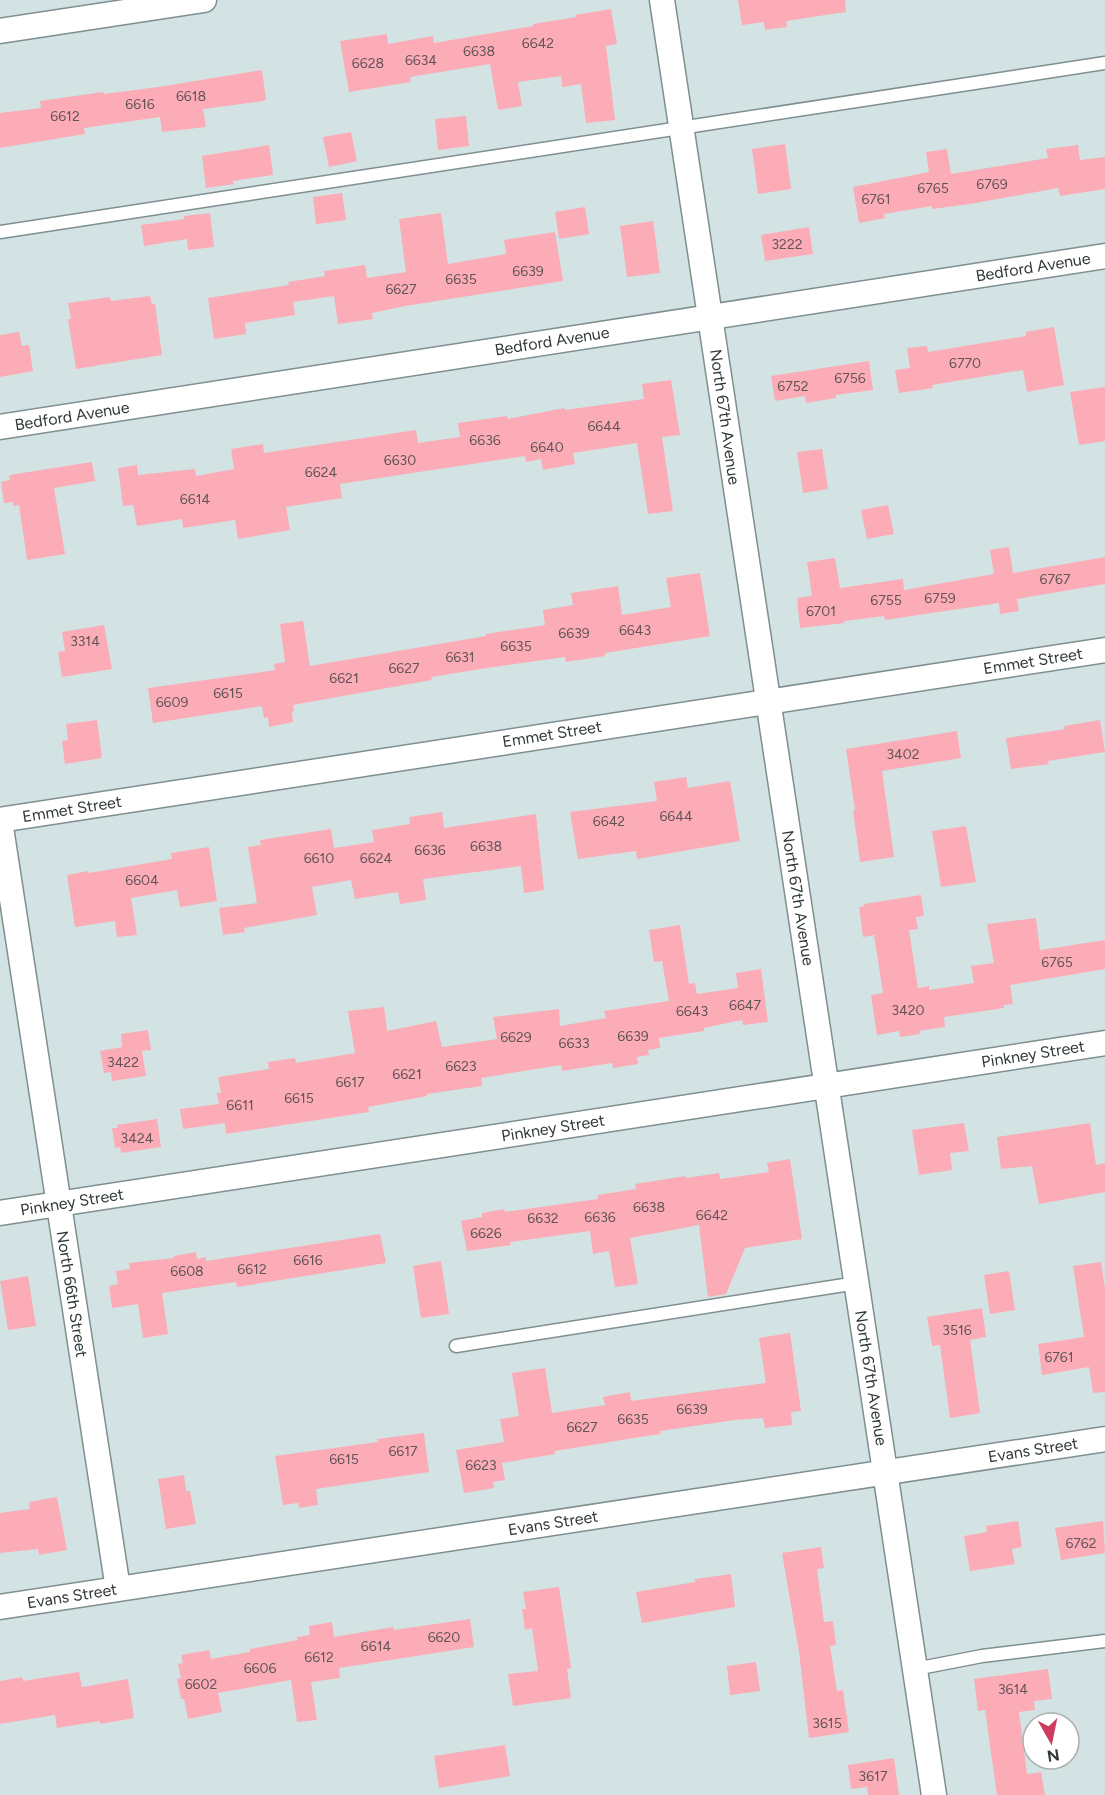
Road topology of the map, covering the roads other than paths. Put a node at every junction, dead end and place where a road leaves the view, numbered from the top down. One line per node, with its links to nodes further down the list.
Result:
1 (204, 0): 3 (street)
2 (662, 0): 5 (street, North 67th Avenue)
3 (0, 32)
4 (1105, 63): 5 (lane)
5 (681, 127): 6 (lane); 8 (street, North 67th Avenue)
6 (0, 232)
7 (1105, 256): 8 (street, Bedford Avenue)
8 (710, 316): 9 (street, Bedford Avenue); 11 (street, North 67th Avenue)
9 (0, 427)
10 (1105, 650): 11 (street, Emmet Street)
11 (767, 701): 12 (street, Emmet Street); 14 (street, North 67th Avenue)
12 (0, 820): 15 (street, North 66th Street)
13 (1105, 1043): 14 (street, Pinkney Street)
14 (827, 1086): 15 (street, Pinkney Street); 17 (street, North 67th Avenue)
15 (57, 1204): 16 (street, Pinkney Street); 21 (street, North 66th Street)
16 (0, 1213)
17 (856, 1283): 18 (lane); 20 (street, North 67th Avenue)
18 (456, 1346)
19 (1105, 1440): 20 (street, Evans Street)
20 (885, 1473): 21 (street, Evans Street); 24 (street, North 67th Avenue)
21 (118, 1589): 22 (street, Evans Street)
22 (0, 1607)
23 (1105, 1641): 24 (lane)
24 (915, 1669): 25 (street, North 67th Avenue)
25 (934, 1795)

